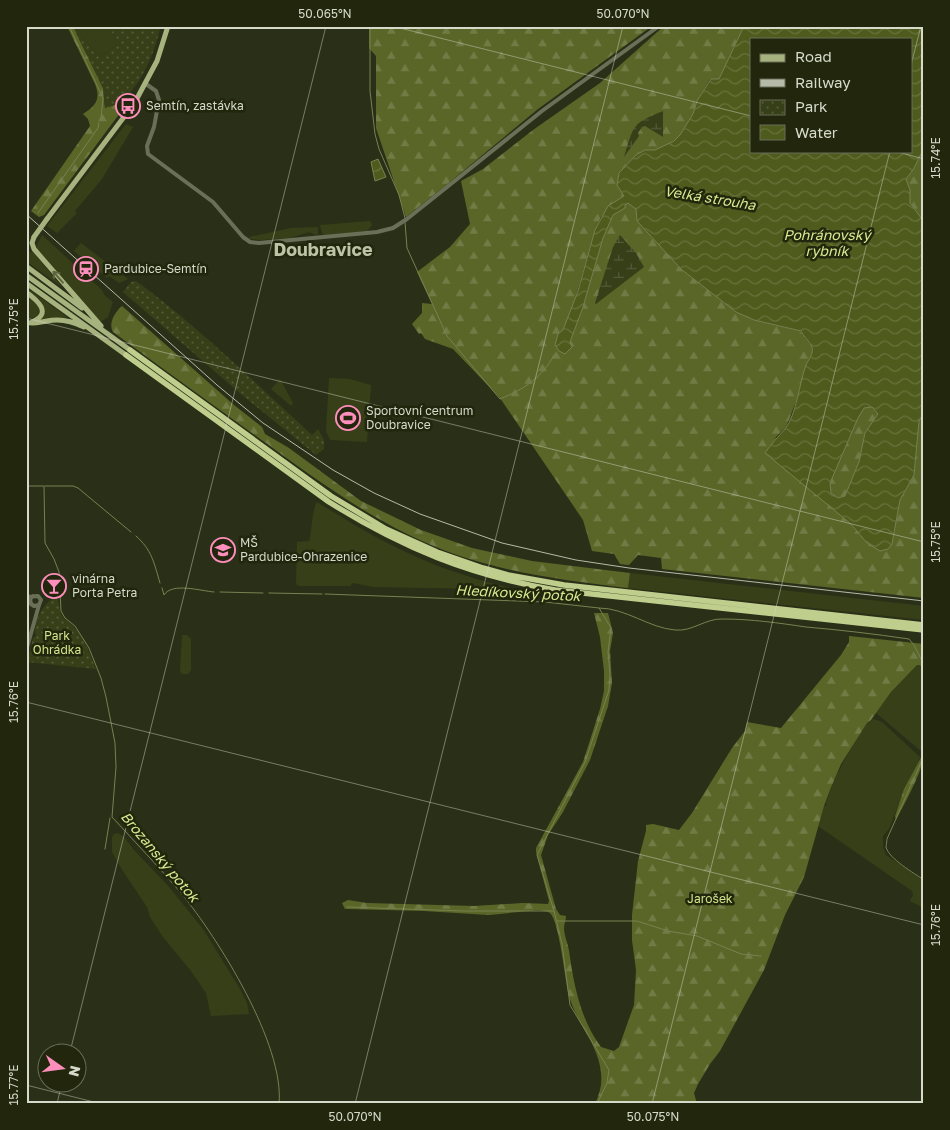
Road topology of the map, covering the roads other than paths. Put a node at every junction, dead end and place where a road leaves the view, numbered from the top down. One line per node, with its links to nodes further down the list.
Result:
1 (168, 26): 3 (main road)
2 (660, 26): 3 (street)
3 (146, 84): 4 (main road, bridge)
4 (34, 237): 5 (main road); 10 (main road, one-way to 4)
5 (26, 248)
6 (26, 266): 10 (main road)
7 (26, 275): 12 (main road)
8 (26, 283): 12 (main road)
9 (26, 292): 11 (main road)
10 (90, 314): 12 (main road)
11 (26, 322): 12 (main road)
12 (107, 337): 13 (main road)
13 (128, 352): 19 (highway); 20 (highway)
14 (33, 596): 15 (street); 17 (street); 18 (street)
15 (26, 597)
16 (26, 601): 17 (street)
17 (31, 604): 18 (street); 21 (street)
18 (40, 605): 21 (street)
19 (924, 625)
20 (924, 630)
21 (31, 633): 22 (street)
22 (26, 651)

